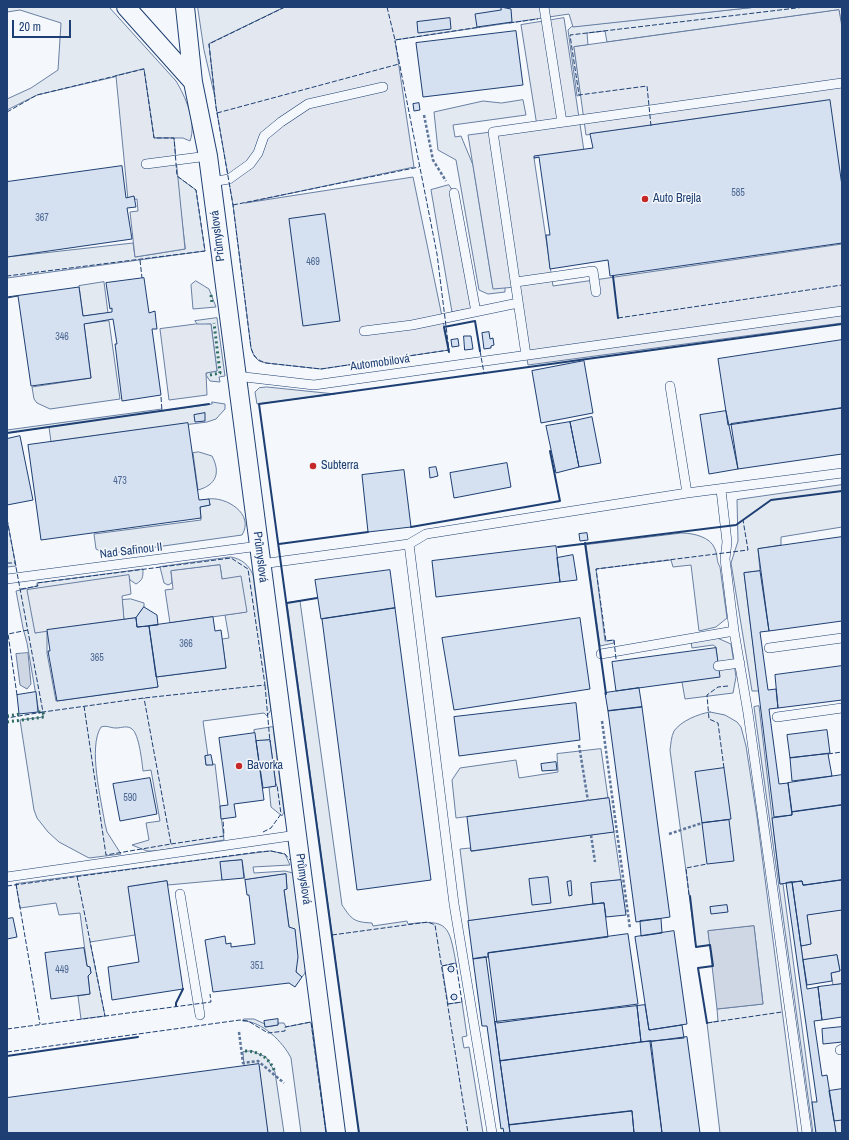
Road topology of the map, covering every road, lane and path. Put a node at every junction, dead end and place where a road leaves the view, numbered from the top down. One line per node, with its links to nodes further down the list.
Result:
1 (126, 7): 4 (street, Průmyslová)
2 (185, 7): 4 (street)
3 (544, 7): 8 (lane)
4 (193, 82): 9 (street, Průmyslová)
5 (842, 83): 8 (lane)
6 (383, 87): 11 (lane)
7 (424, 115): 12 (path)
8 (562, 122): 13 (lane)
9 (208, 156): 10 (lane); 11 (street, Průmyslová)
10 (146, 164)
11 (211, 182): 20 (street, Průmyslová)
12 (454, 193): 17 (lane)
13 (516, 282): 14 (lane); 15 (lane)
14 (596, 292)
15 (518, 303): 17 (lane); 19 (lane)
16 (842, 311): 19 (lane, Automobilová)
17 (476, 312): 18 (lane)
18 (364, 332)
19 (526, 355): 20 (lane, Automobilová)
20 (236, 376): 26 (street, Průmyslová)
21 (670, 386): 24 (lane)
22 (842, 473): 23 (lane)
23 (721, 490): 24 (lane); 29 (lane)
24 (687, 493): 25 (lane)
25 (409, 544): 27 (lane); 52 (lane)
26 (259, 546): 27 (street, Průmyslová); 28 (lane, Nad Safinou II)
27 (261, 564): 42 (street, Průmyslová)
28 (7, 579)
29 (734, 631): 32 (lane); 33 (lane)
30 (842, 638): 31 (lane)
31 (769, 648)
32 (601, 654)
33 (740, 663): 34 (lane); 53 (lane)
34 (718, 666)
35 (842, 708): 36 (lane)
36 (777, 717)
37 (602, 721): 47 (path)
38 (579, 745): 39 (path)
39 (588, 801)
40 (702, 823): 41 (path)
41 (669, 834)
42 (297, 835): 45 (lane); 51 (street, Průmyslová)
43 (591, 835): 44 (path)
44 (595, 862)
45 (7, 877)
46 (180, 894): 48 (lane)
47 (630, 929)
48 (200, 1015)
49 (239, 1032): 50 (path)
50 (284, 1083)
51 (336, 1133)
52 (492, 1133)
53 (807, 1133)

